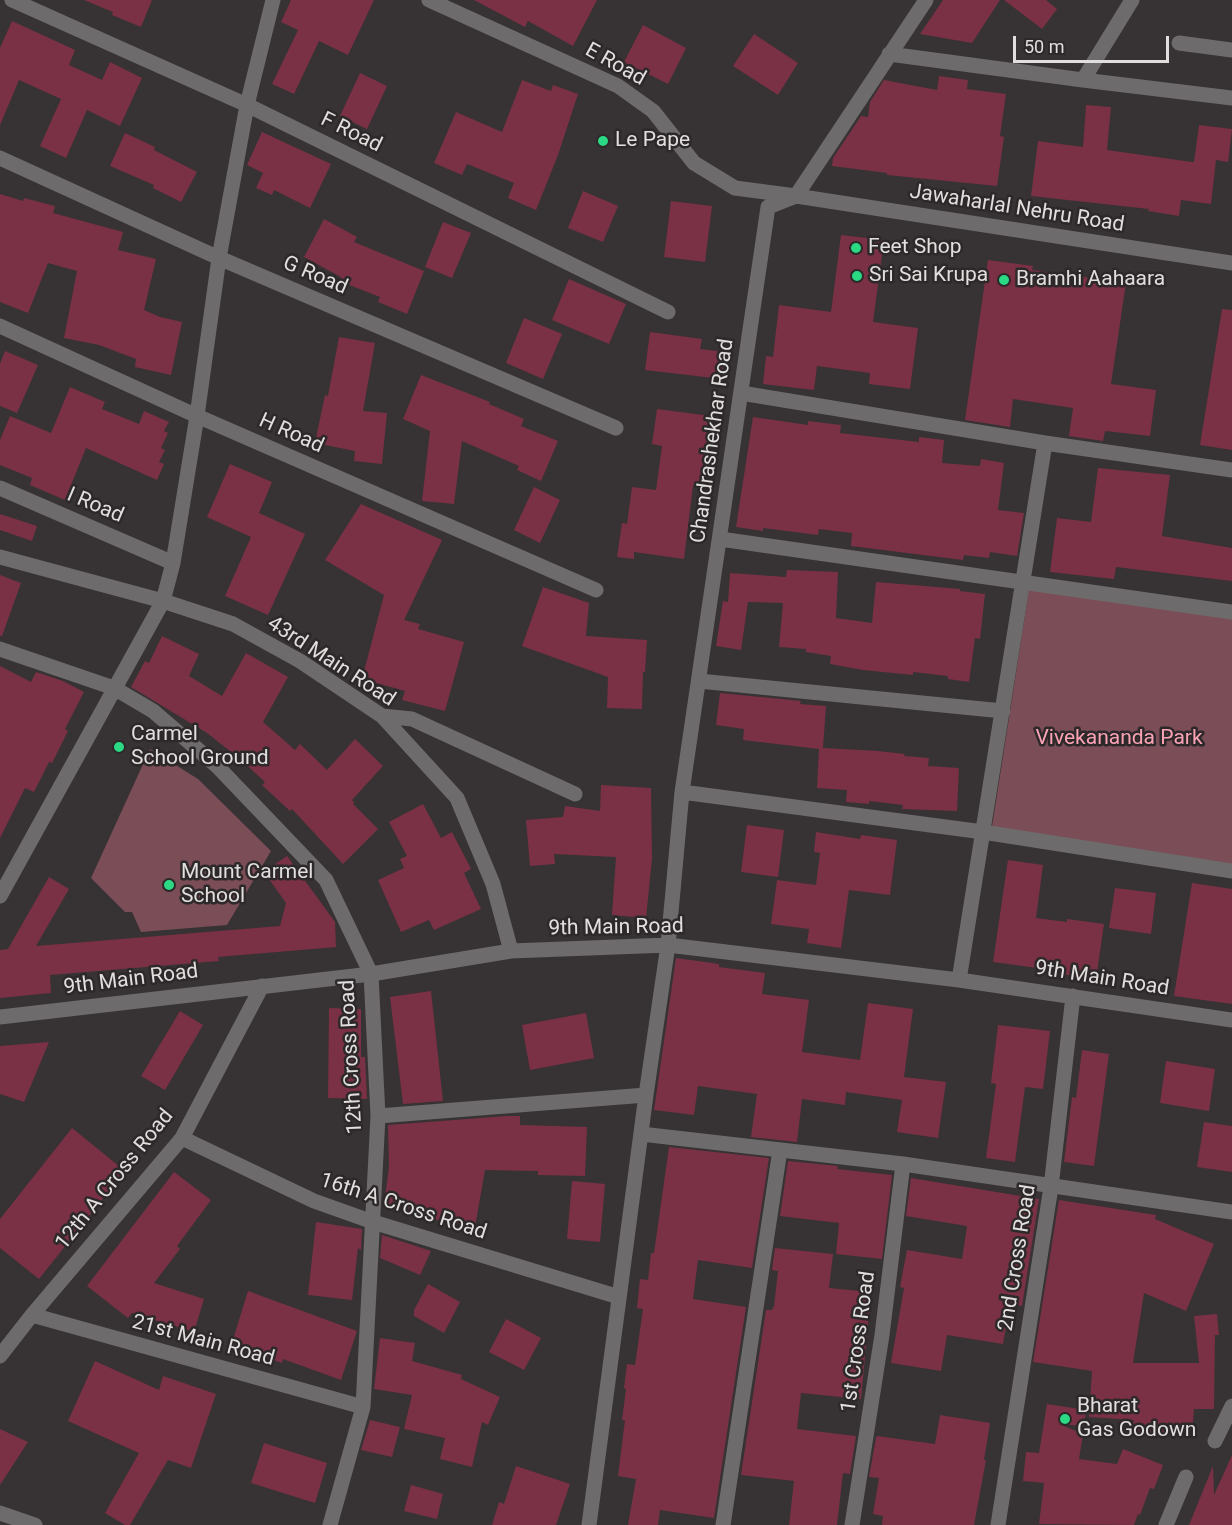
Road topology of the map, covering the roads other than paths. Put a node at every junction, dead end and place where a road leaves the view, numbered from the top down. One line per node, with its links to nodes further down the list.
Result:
1 (12, 0): 11 (street, F Road)
2 (273, 0): 11 (street)
3 (429, 0): 13 (street, E Road)
4 (926, 0): 8 (street)
5 (1132, 0): 9 (street)
6 (1179, 43): 7 (street)
7 (1232, 50)
8 (889, 54): 9 (street); 13 (street)
9 (1083, 80): 10 (street)
10 (1232, 98)
11 (247, 105): 14 (street); 16 (street, F Road)
12 (0, 158): 14 (street, G Road)
13 (796, 196): 15 (street, Jawaharlal Nehru Road); 18 (street, Chandrashekhar Road)
14 (219, 258): 19 (street); 20 (street, G Road)
15 (1232, 263)
16 (668, 312)
17 (0, 326): 19 (street, H Road)
18 (741, 393): 21 (street); 24 (street, Chandrashekhar Road)
19 (197, 416): 26 (street); 28 (street, H Road)
20 (616, 428)
21 (1045, 443): 22 (street); 27 (street)
22 (1232, 470)
23 (0, 488): 26 (street, I Road)
24 (720, 539): 27 (street); 32 (street, Chandrashekhar Road)
25 (0, 557): 29 (street, 43rd Main Road)
26 (173, 563): 29 (street)
27 (1023, 582): 30 (street); 34 (street)
28 (596, 590)
29 (163, 601): 33 (street); 35 (street, 43rd Main Road)
30 (1232, 612)
31 (0, 649): 33 (street, 12th Cross Road)
32 (699, 681): 34 (street); 36 (street, Chandrashekhar Road)
33 (114, 688): 40 (street); 43 (street, 12th Cross Road)
34 (1003, 711): 38 (street)
35 (382, 716): 37 (street); 42 (street, 43rd Main Road)
36 (682, 792): 38 (street); 41 (street, Chandrashekhar Road)
37 (575, 794)
38 (983, 832): 39 (street); 44 (street)
39 (1232, 871)
40 (0, 896)
41 (668, 945): 42 (street, 9th Main Road); 44 (street, 9th Main Road); 49 (street, Chandrashekhar Road)
42 (511, 951): 43 (street, 9th Main Road)
43 (371, 974): 45 (street, 9th Main Road); 50 (street, 12th Cross Road)
44 (959, 980): 46 (street, 9th Main Road)
45 (262, 986): 47 (street, 9th Main Road); 52 (street, 12th A Cross Road)
46 (1073, 996): 48 (street, 9th Main Road); 55 (street, 2nd Cross Road)
47 (0, 1017)
48 (1232, 1020)
49 (646, 1095): 50 (street); 51 (street, Chandrashekhar Road)
50 (378, 1116): 57 (street, 12th Cross Road)
51 (641, 1134): 53 (street); 58 (street, Chandrashekhar Road)
52 (182, 1138): 57 (street, 16th A Cross Road); 59 (street, 12th A Cross Road)
53 (780, 1150): 54 (street); 69 (street)
54 (903, 1164): 55 (street); 70 (street, 1st Cross Road)
55 (1051, 1186): 56 (street); 71 (street, 2nd Cross Road)
56 (1232, 1212)
57 (373, 1222): 58 (street, 16th A Cross Road); 62 (street, 12th Cross Road)
58 (618, 1297): 68 (street, Chandrashekhar Road)
59 (32, 1315): 60 (street, 12th A Cross Road); 62 (street, 21st Main Road)
60 (0, 1356)
61 (1232, 1406): 63 (street)
62 (363, 1407): 67 (street, 12th Cross Road)
63 (1215, 1441)
64 (1186, 1477): 72 (street)
65 (0, 1513): 66 (street)
66 (35, 1525)
67 (330, 1525)
68 (590, 1525)
69 (723, 1525)
70 (852, 1525)
71 (998, 1525)
72 (1166, 1525)

